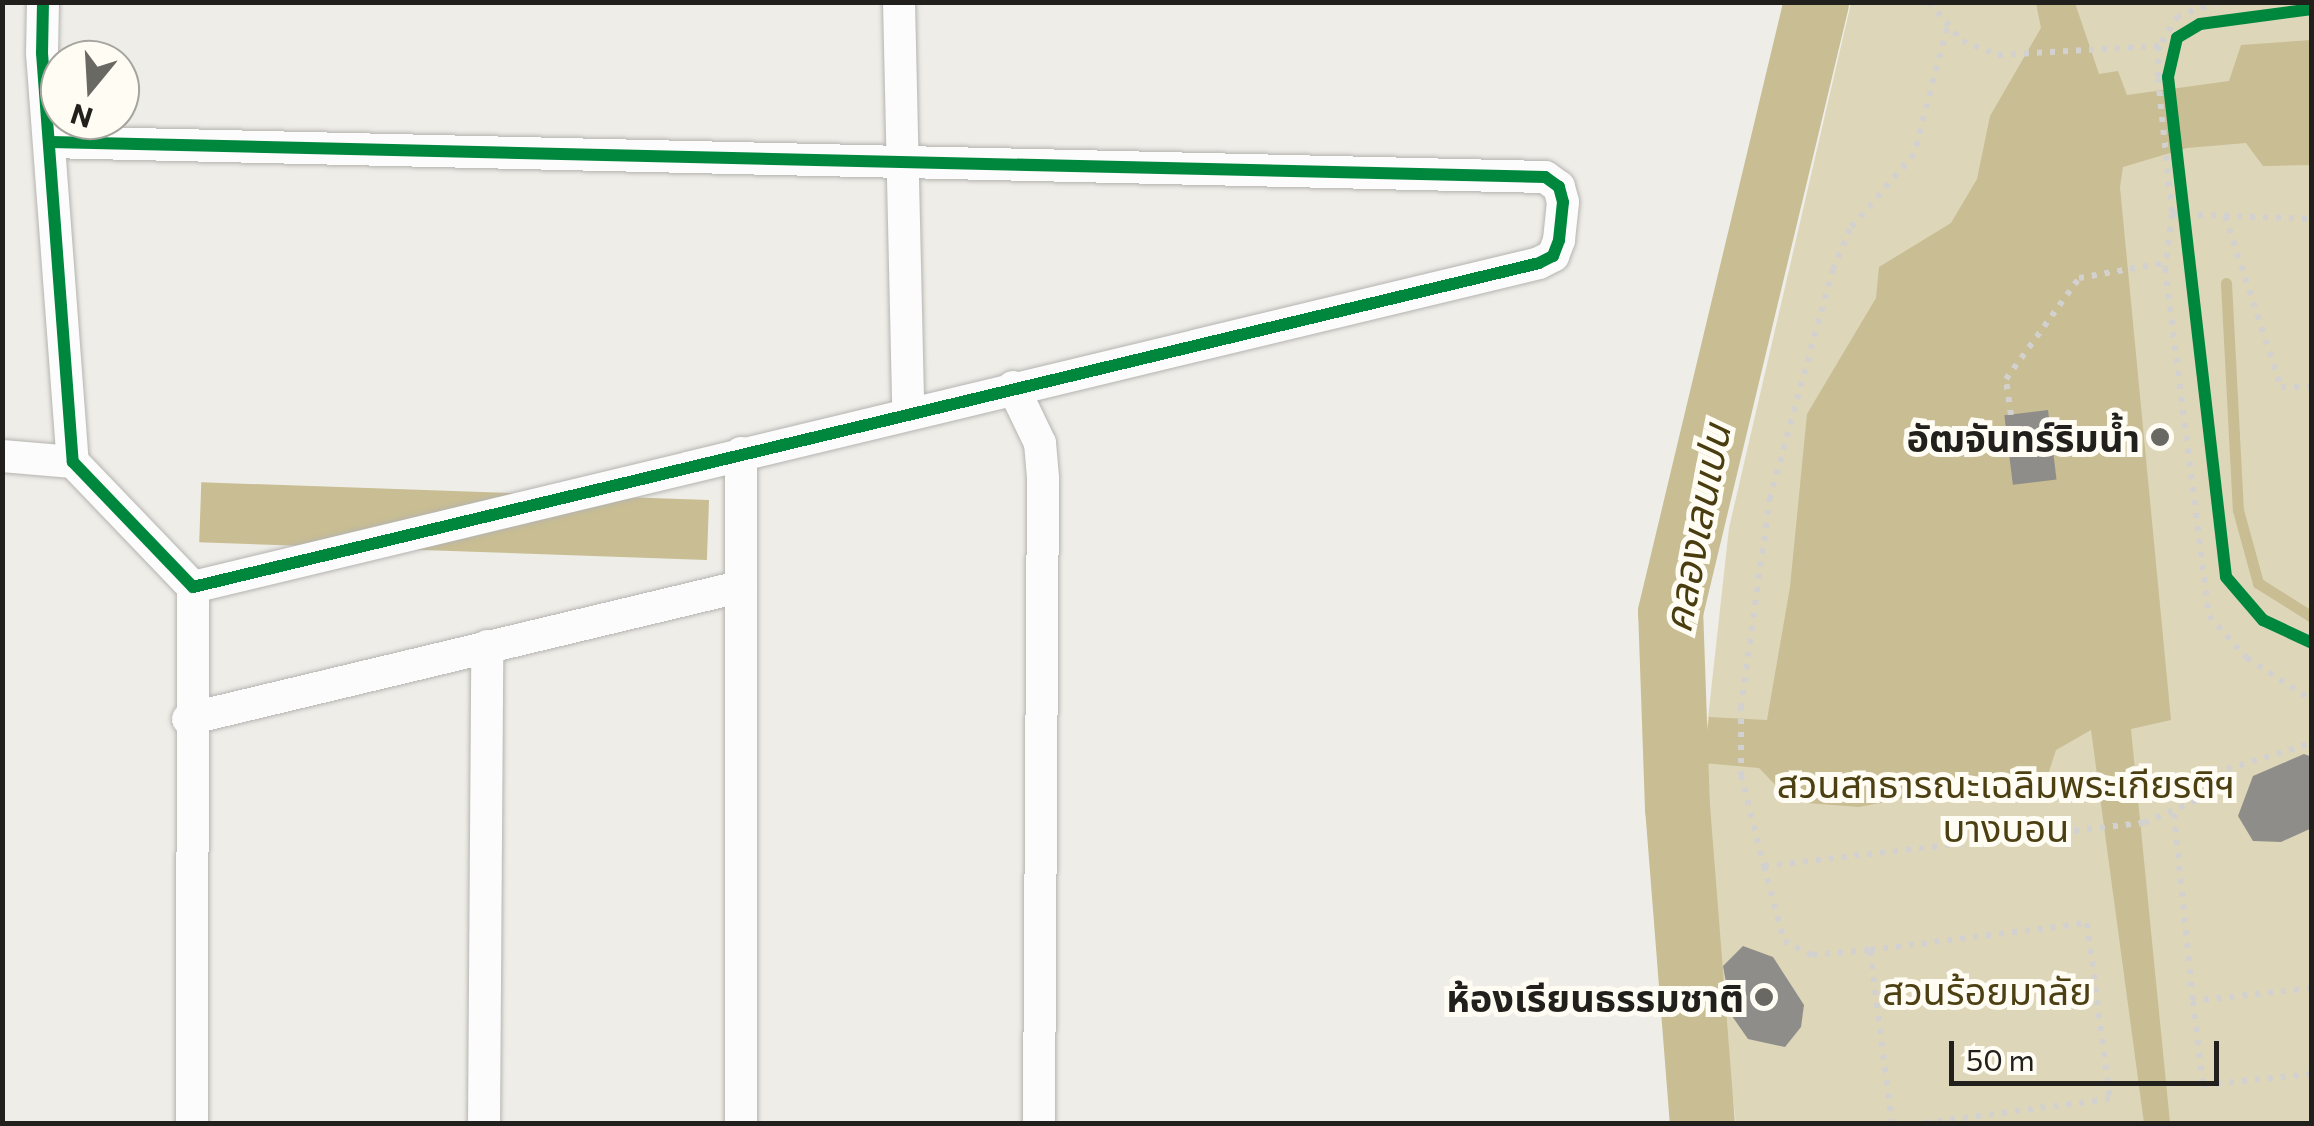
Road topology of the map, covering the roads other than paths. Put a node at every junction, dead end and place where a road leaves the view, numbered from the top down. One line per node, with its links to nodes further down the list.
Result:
1 (43, 2): 3 (street)
2 (899, 2): 4 (street)
3 (50, 142): 4 (street); 9 (street)
4 (899, 164): 5 (street); 6 (street)
5 (1013, 387): 6 (street); 17 (street)
6 (908, 412): 7 (street)
7 (741, 453): 10 (street); 11 (street)
8 (2, 456): 9 (street)
9 (74, 462): 11 (street)
10 (738, 587): 12 (street); 16 (street)
11 (193, 588): 13 (street)
12 (487, 646): 13 (street); 15 (street)
13 (188, 718): 14 (street)
14 (192, 1124)
15 (484, 1124)
16 (742, 1124)
17 (1039, 1124)

